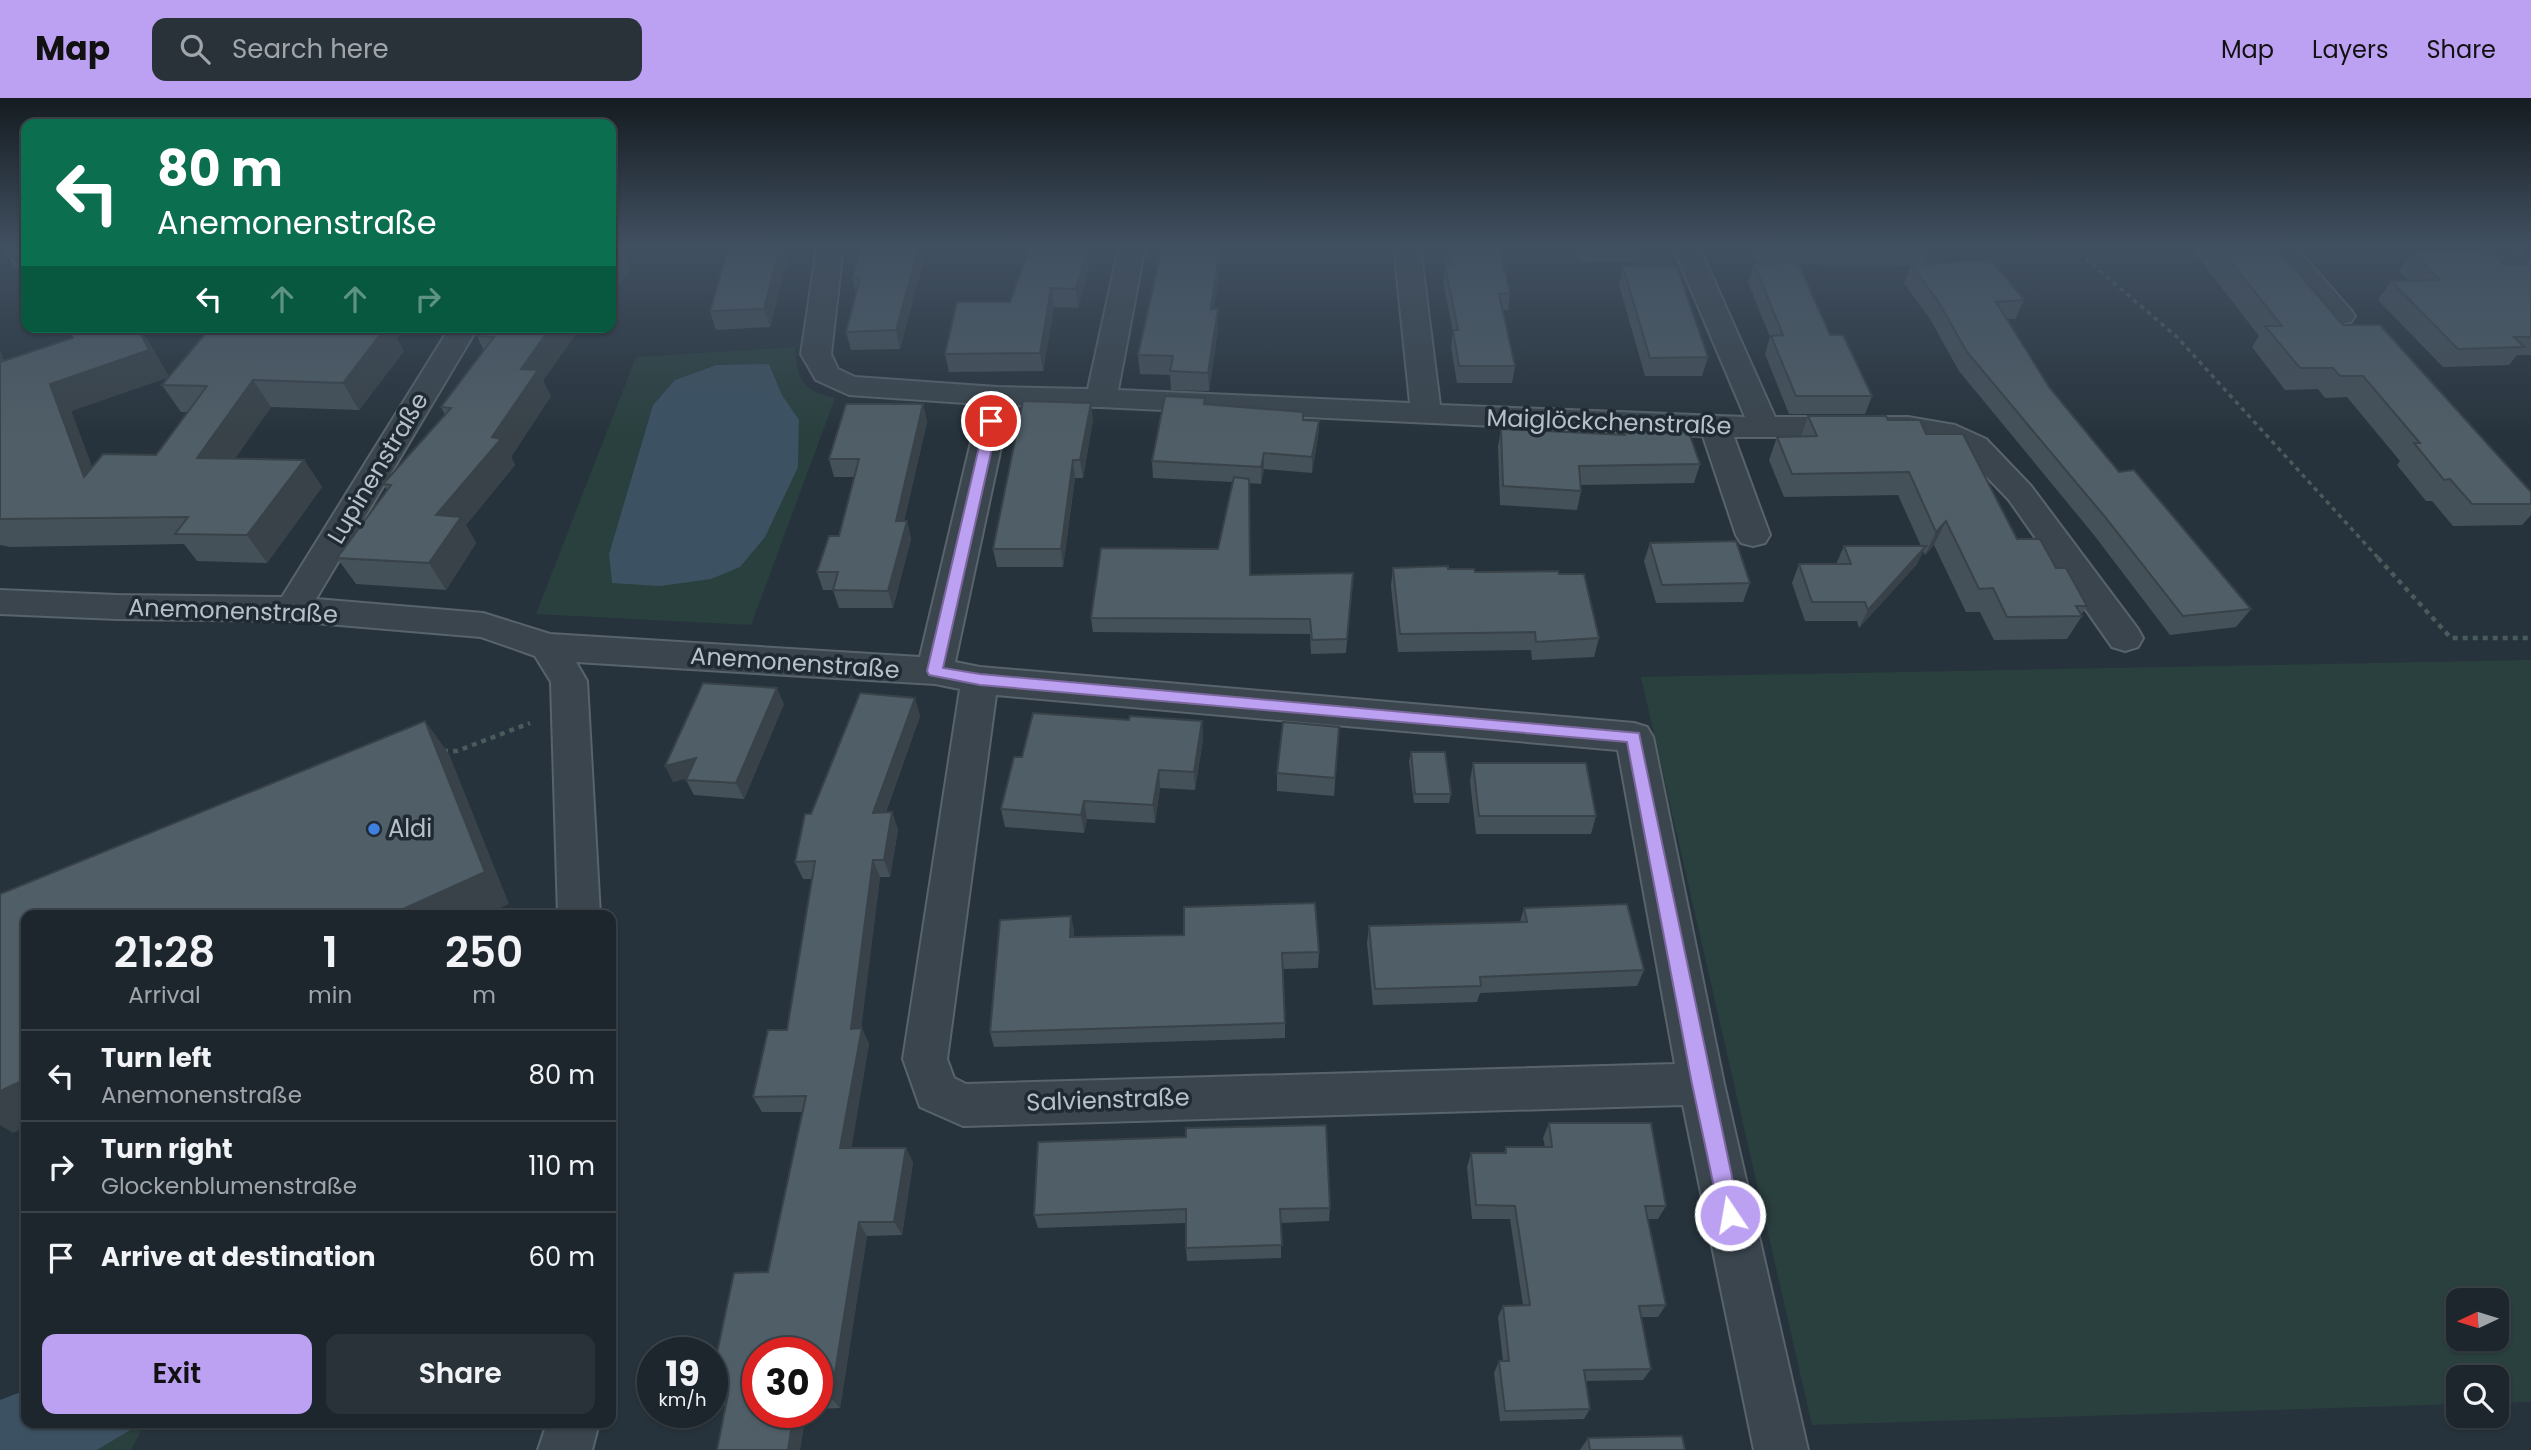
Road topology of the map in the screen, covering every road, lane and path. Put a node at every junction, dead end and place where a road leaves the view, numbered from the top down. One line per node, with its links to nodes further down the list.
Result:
1 (822, 310): 9 (street, Maiglöckchenstraße)
2 (1119, 310): 10 (street)
3 (1414, 310): 11 (street)
4 (1713, 310): 13 (street)
5 (2146, 310): 18 (path)
6 (2337, 310): 7 (street)
7 (2342, 316)
8 (460, 333): 16 (street, Lupinenstraße)
9 (997, 396): 10 (street, Maiglöckchenstraße); 20 (street)
10 (1101, 398): 11 (street, Maiglöckchenstraße)
11 (1426, 415): 12 (street, Maiglöckchenstraße)
12 (1715, 427): 13 (street, Maiglöckchenstraße); 14 (street)
13 (1763, 427): 17 (street, Maiglöckchenstraße)
14 (1753, 535)
15 (0, 602): 16 (street, Anemonenstraße)
16 (292, 609): 19 (street, Anemonenstraße)
17 (2125, 638)
18 (2531, 638)
19 (548, 647): 20 (street, Anemonenstraße); 22 (street)
20 (934, 671): 21 (street, Anemonenstraße)
21 (980, 680): 25 (street, Anemonenstraße); 25 (street, Salvienstraße)
22 (570, 708): 23 (path); 24 (street)
23 (430, 752)
24 (579, 910)
25 (1701, 1084): 28 (street)
26 (572, 1428): 27 (street)
27 (565, 1450)
28 (1781, 1450)

